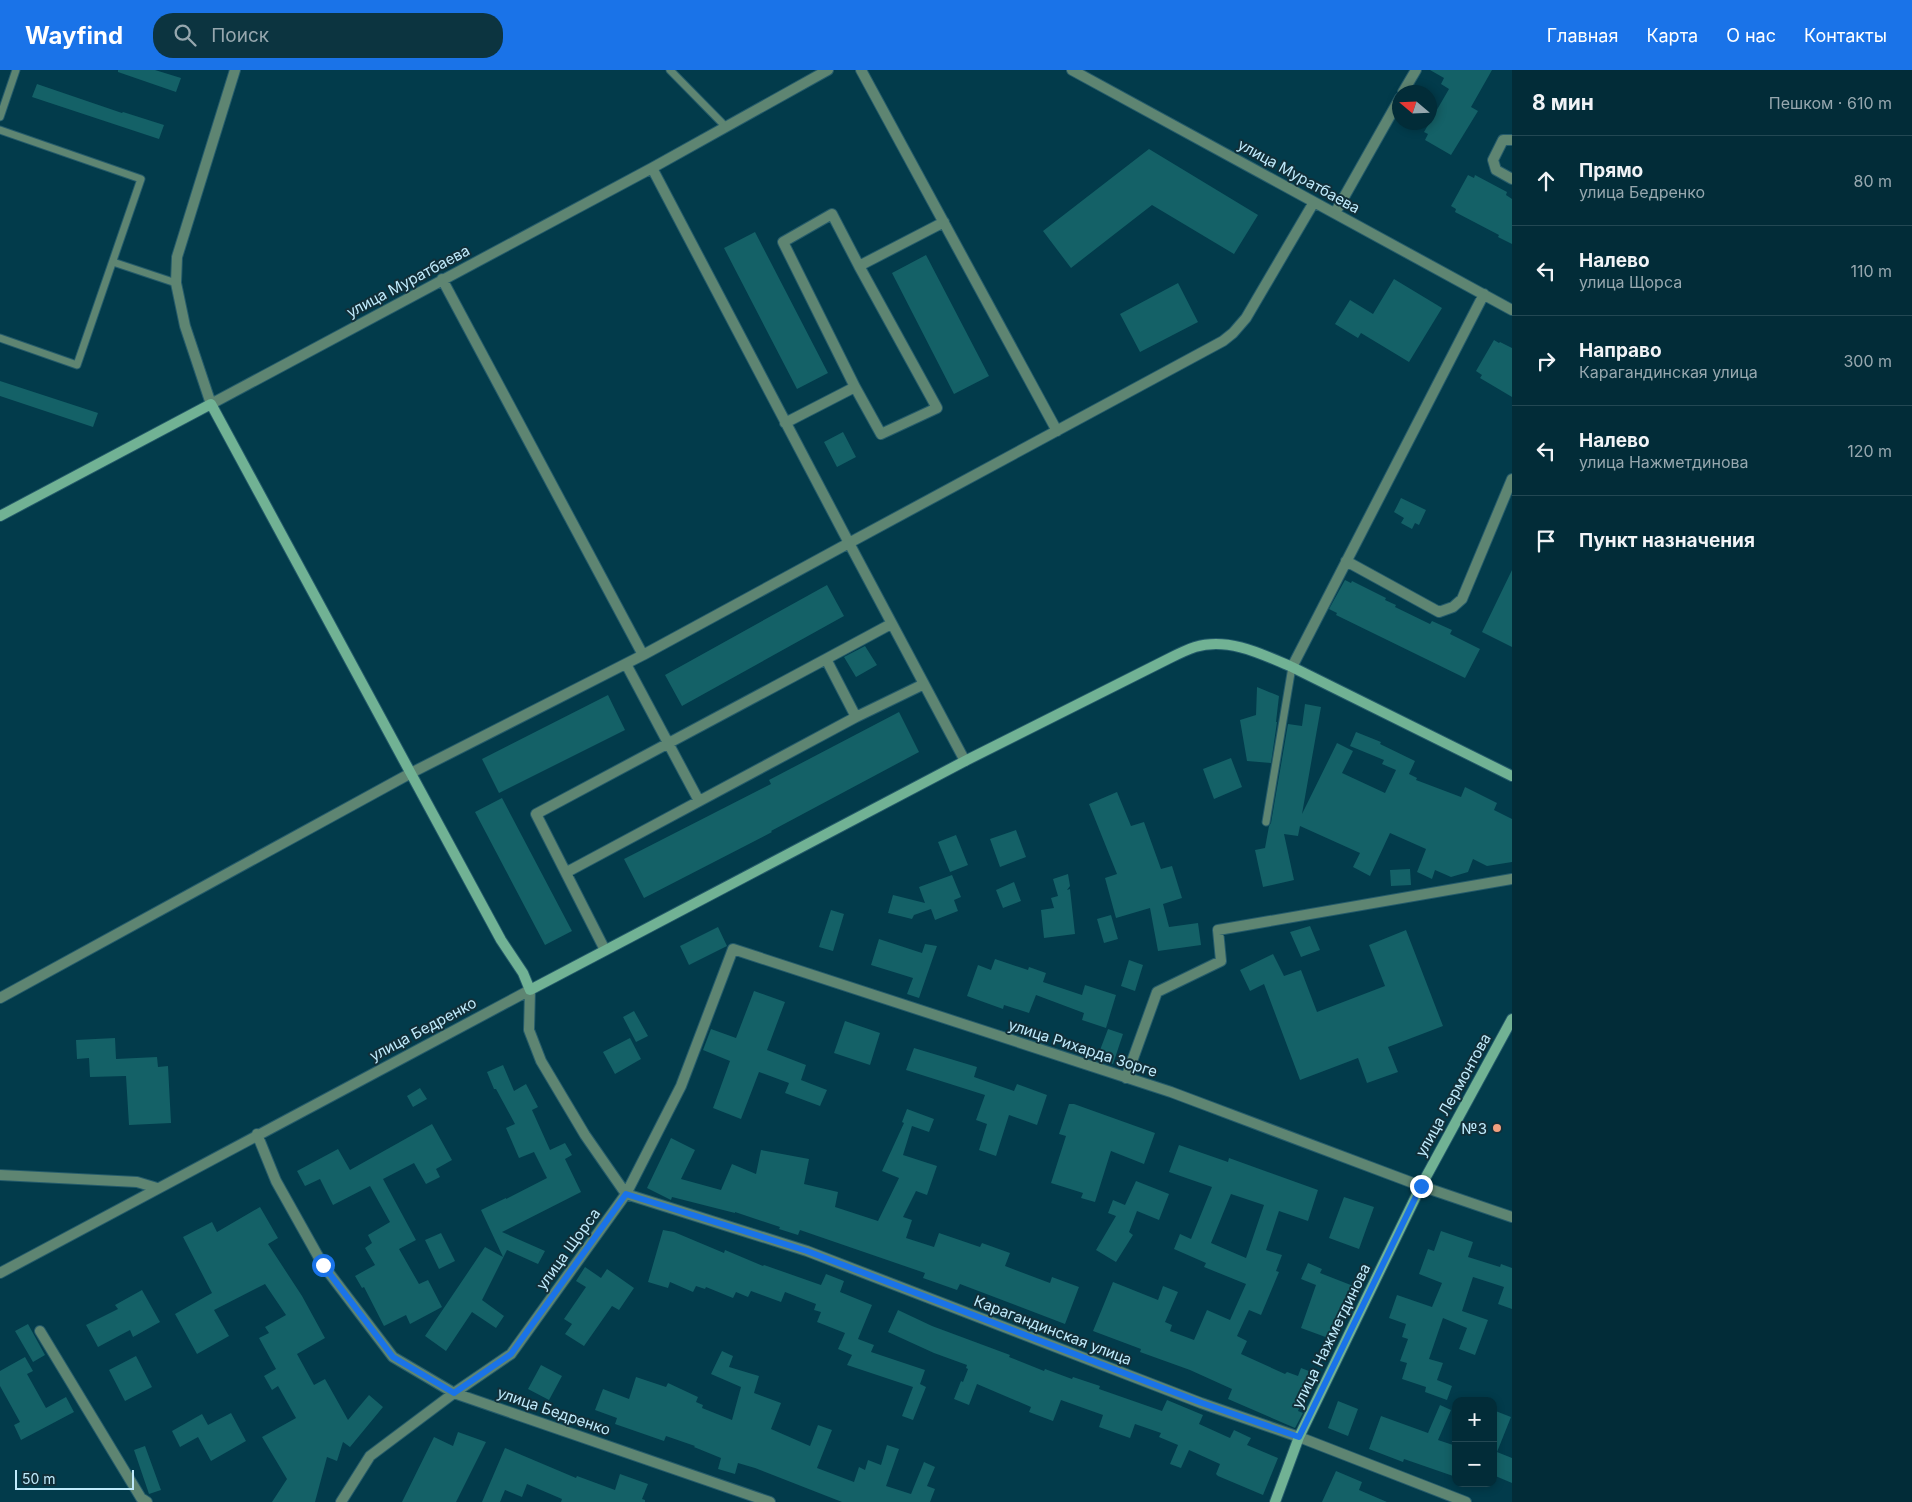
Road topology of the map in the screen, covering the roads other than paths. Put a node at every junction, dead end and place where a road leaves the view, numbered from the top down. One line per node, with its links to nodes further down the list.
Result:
1 (16, 70): 10 (lane)
2 (235, 70): 22 (street)
3 (670, 70): 11 (lane)
4 (828, 70): 11 (street, улица Муратбаева)
5 (861, 70): 18 (street)
6 (1072, 70): 16 (street, улица Муратбаева)
7 (1416, 70): 8 (street)
8 (1407, 85)
9 (1392, 112): 17 (street)
10 (0, 117)
11 (726, 127): 14 (street, улица Муратбаева)
12 (0, 130): 19 (lane)
13 (1512, 140): 15 (street)
14 (652, 168): 21 (street, улица Муратбаева); 28 (street)
15 (1512, 179)
16 (1314, 202): 17 (street, улица Муратбаева); 29 (street)
17 (1335, 213): 23 (street, улица Муратбаева)
18 (944, 222): 20 (street); 29 (street)
19 (113, 262): 22 (lane); 25 (lane)
20 (859, 266): 26 (street); 26 (street)
21 (442, 279): 27 (street, улица Муратбаева); 35 (street)
22 (176, 283): 27 (street)
23 (1484, 294): 24 (street, улица Муратбаева); 33 (street)
24 (1512, 310)
25 (0, 338)
26 (855, 387): 28 (street)
27 (211, 404): 31 (street, улица Муратбаева); 43 (street)
28 (785, 423): 32 (street)
29 (1057, 431): 32 (street)
30 (1512, 479): 33 (street)
31 (0, 516)
32 (849, 543): 34 (street); 35 (street)
33 (1346, 561): 38 (street)
34 (891, 624): 36 (street); 39 (street)
35 (643, 655): 37 (street)
36 (826, 659): 40 (street); 41 (street)
37 (626, 664): 41 (street); 43 (street)
38 (1292, 667): 42 (street); 44 (street); 46 (lane)
39 (924, 684): 40 (street); 42 (street)
40 (856, 717): 45 (street)
41 (668, 744): 45 (street); 47 (street)
42 (965, 761): 50 (street)
43 (411, 772): 51 (street); 52 (street)
44 (1512, 776)
45 (699, 801): 47 (street)
46 (1266, 822)
47 (567, 872): 50 (street)
48 (1512, 879): 54 (street)
49 (733, 949): 54 (street, улица Рихарда Зорге); 59 (street, улица Щорса)
50 (605, 950): 51 (street)
51 (530, 990): 55 (street, улица Бедренко); 59 (street)
52 (0, 998)
53 (1512, 1019): 57 (street, улица Лермонтова)
54 (1126, 1078): 57 (street, улица Рихарда Зорге)
55 (257, 1134): 58 (street); 63 (street, улица Бедренко)
56 (0, 1176): 58 (street)
57 (1421, 1186): 60 (street, улица Рихарда Зорге); 64 (street, улица Нажметдинова)
58 (157, 1188): 61 (street)
59 (626, 1194): 63 (street, улица Щорса); 64 (street, Карагандинская улица)
60 (1512, 1217)
61 (0, 1273)
62 (40, 1331): 65 (street)
63 (454, 1393): 66 (street, улица Щорса); 67 (street, улица Бедренко)
64 (1299, 1437): 68 (street, улица Нажметдинова); 69 (street, Карагандинская улица)
65 (147, 1502)
66 (341, 1502)
67 (770, 1502)
68 (1275, 1502)
69 (1466, 1502)

